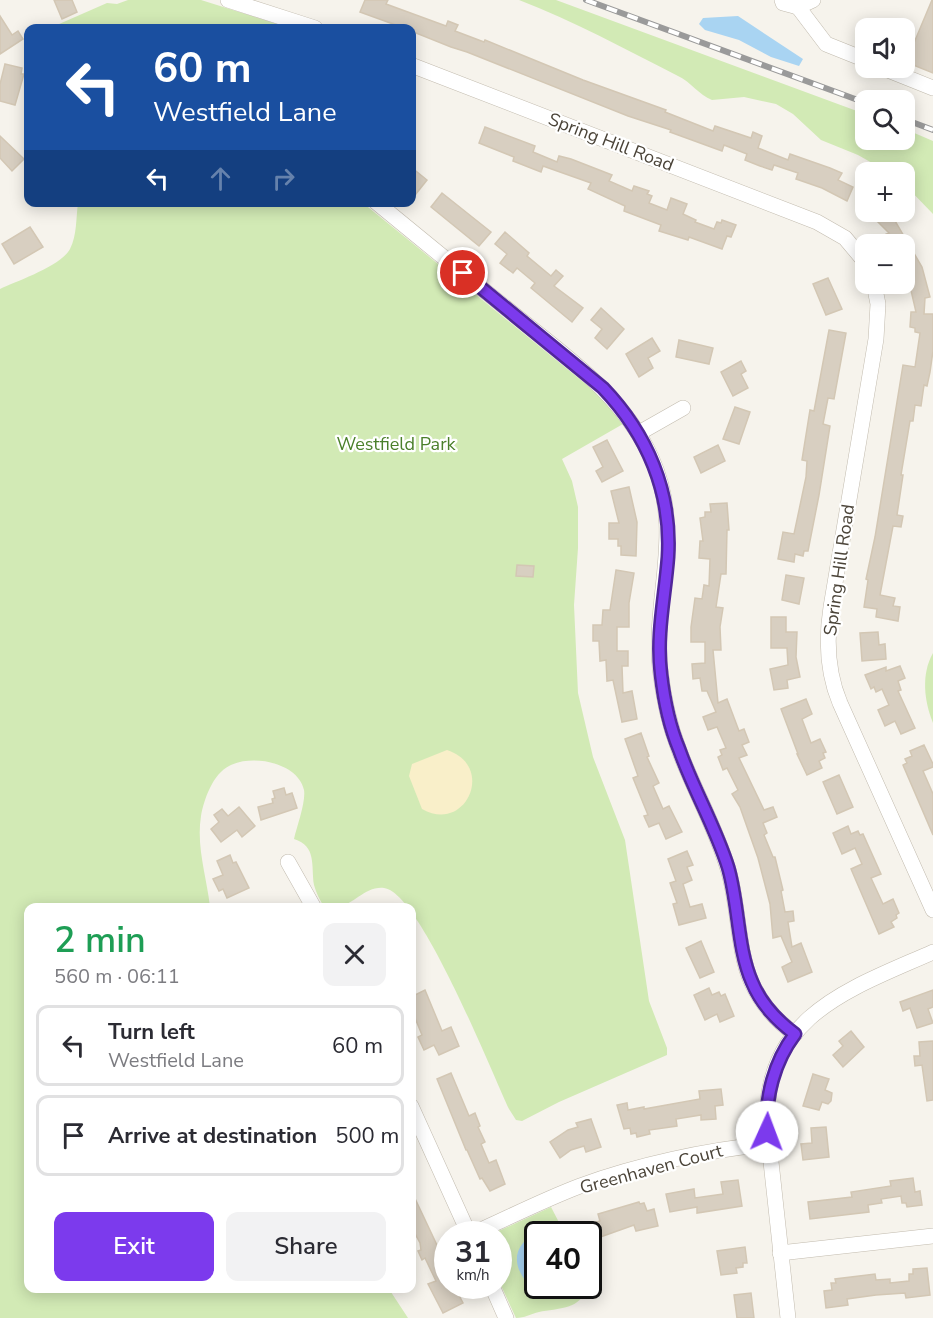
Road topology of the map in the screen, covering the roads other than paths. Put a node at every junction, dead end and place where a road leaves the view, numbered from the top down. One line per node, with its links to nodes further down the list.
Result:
1 (228, 0): 5 (street)
2 (782, 0): 4 (street)
3 (813, 0): 4 (street)
4 (798, 7): 6 (street)
5 (303, 24)
6 (855, 56)
7 (416, 67): 11 (street, Spring Hill Road)
8 (908, 78): 9 (street)
9 (933, 88)
10 (382, 207): 14 (street)
11 (855, 250)
12 (876, 294): 17 (street, Spring Hill Road)
13 (683, 408): 14 (street)
14 (639, 433): 19 (street)
15 (288, 862): 16 (street)
16 (311, 903)
17 (933, 910)
18 (933, 952): 19 (street)
19 (795, 1034): 21 (street)
20 (416, 1117): 22 (street, Greenhaven Court)
21 (768, 1144): 23 (street, Greenhaven Court); 25 (street)
22 (464, 1221)
23 (500, 1221)
24 (933, 1236): 25 (street)
25 (780, 1253): 28 (street)
26 (498, 1299): 27 (street)
27 (506, 1318)
28 (788, 1318)

